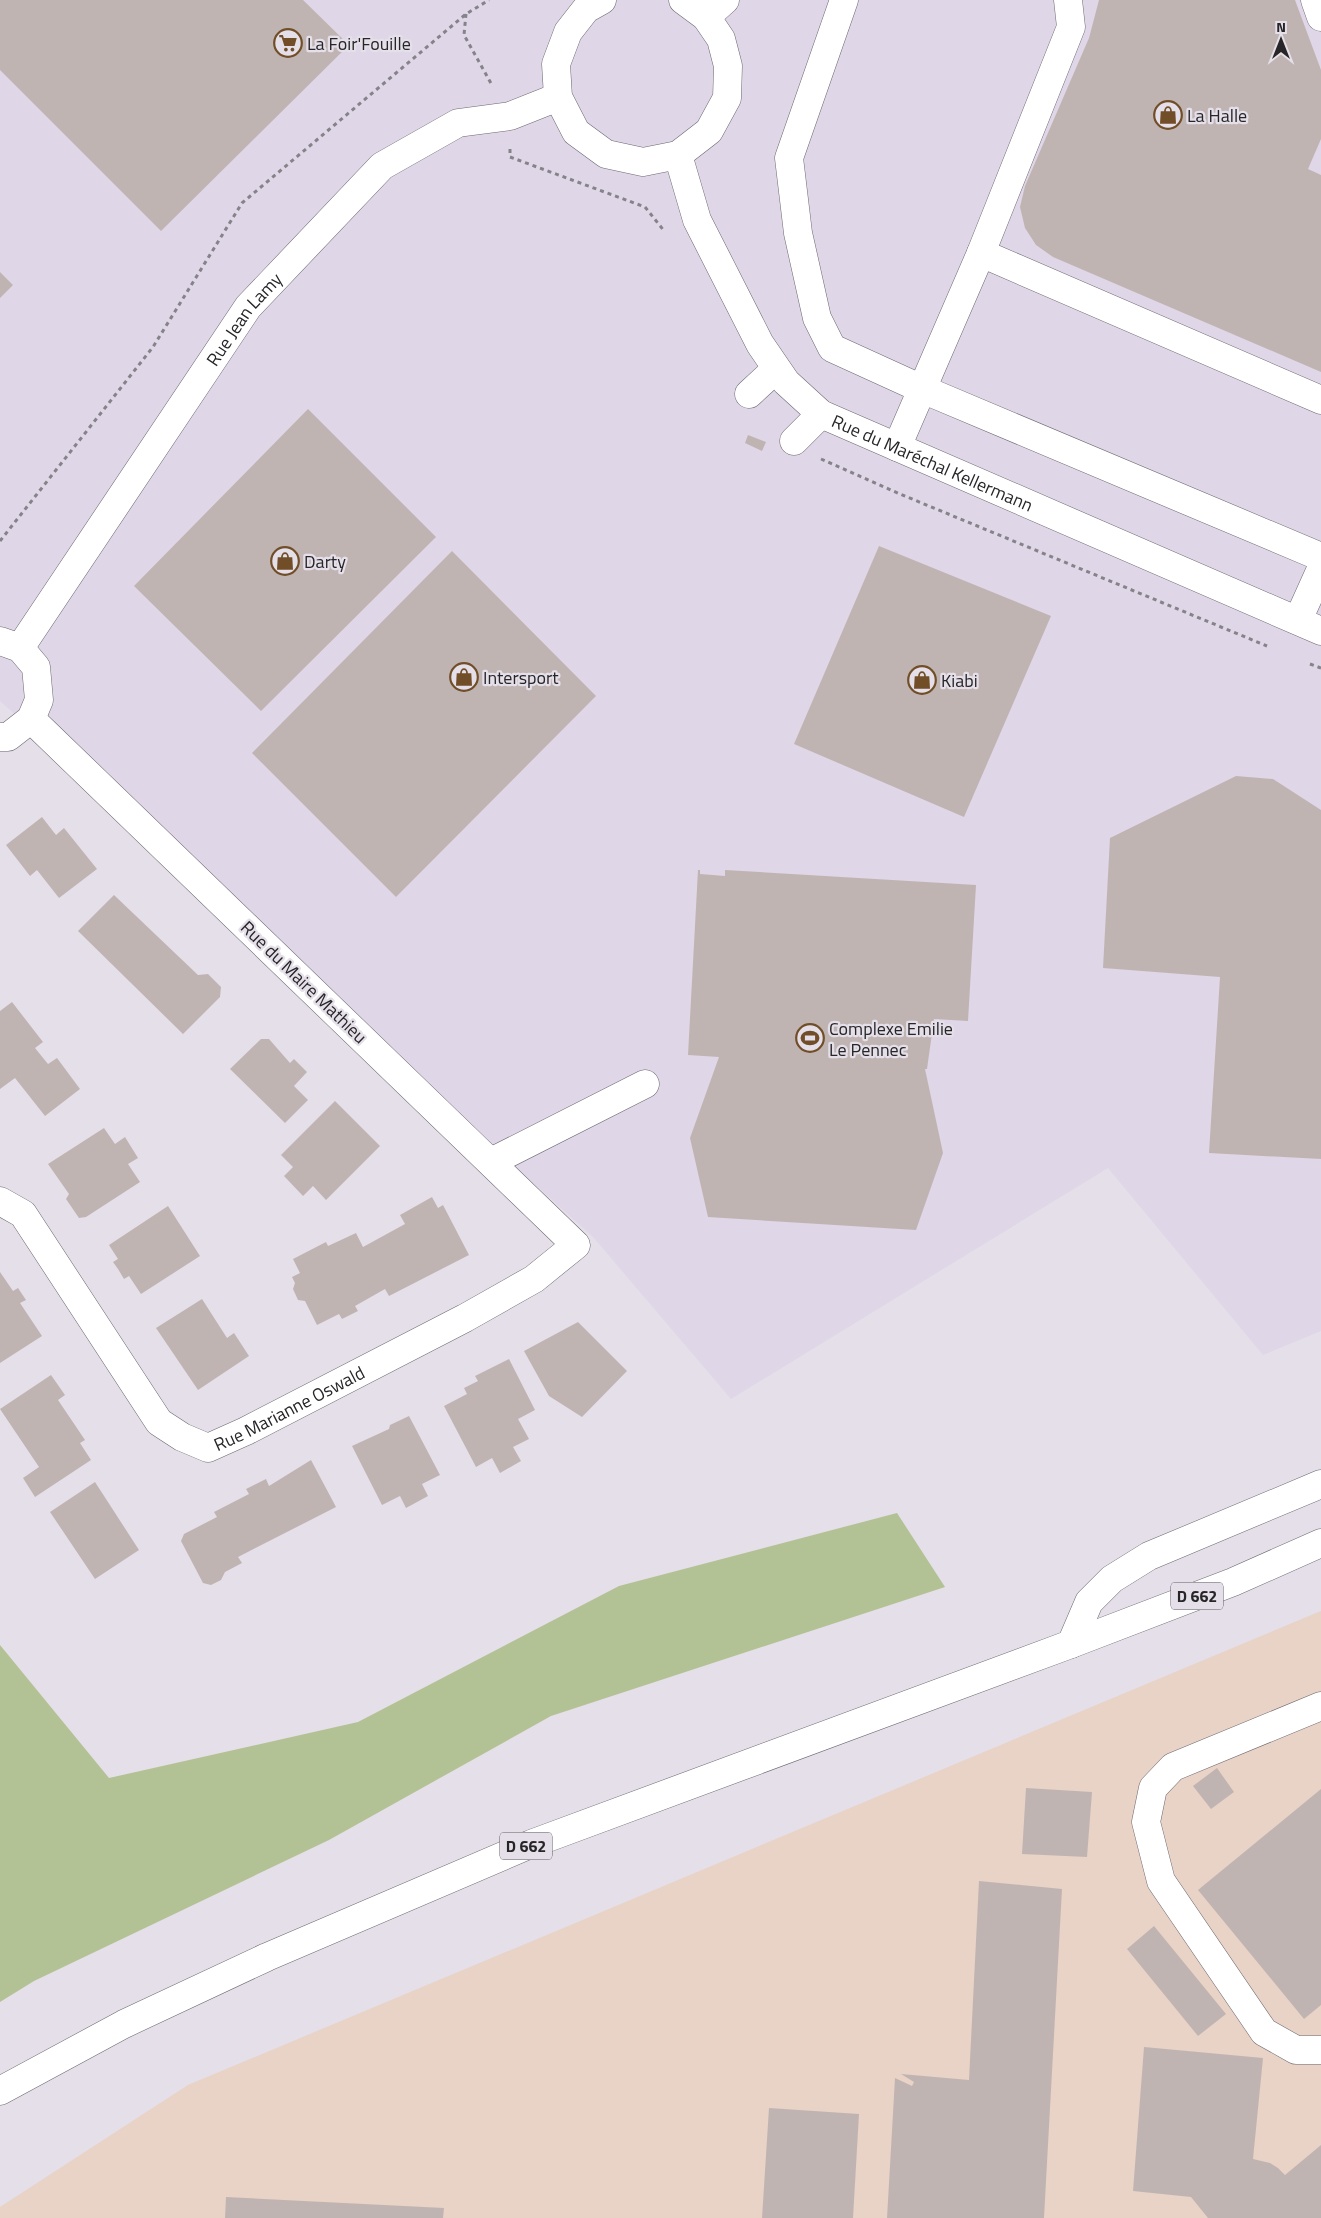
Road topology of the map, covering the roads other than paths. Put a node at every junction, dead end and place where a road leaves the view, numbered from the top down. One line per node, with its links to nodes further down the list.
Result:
1 (602, 0): 8 (street)
2 (683, 0): 6 (street)
3 (844, 0): 12 (street)
4 (1068, 0): 10 (street)
5 (1315, 0): 7 (street)
6 (716, 8): 9 (street)
7 (1321, 17)
8 (558, 97): 9 (street); 21 (street, Rue Jean Lamy)
9 (678, 155): 11 (street, Rue du Maréchal Kellermann)
10 (981, 253): 12 (street); 14 (street)
11 (776, 370): 13 (street); 15 (street, Rue du Maréchal Kellermann)
12 (922, 390): 17 (street); 18 (street)
13 (749, 394)
14 (1321, 400)
15 (820, 414): 16 (street); 17 (street, Rue du Maréchal Kellermann)
16 (794, 441)
17 (897, 447): 20 (street, Rue du Maréchal Kellermann)
18 (1321, 557)
19 (1321, 569): 20 (street)
20 (1309, 626)
21 (10, 645): 22 (street)
22 (31, 719): 23 (street); 25 (street, Rue du Maire Mathieu)
23 (0, 737)
24 (645, 1084): 25 (street)
25 (491, 1162): 27 (street, Rue du Maire Mathieu)
26 (0, 1202): 27 (street, Rue Marianne Oswald)
27 (576, 1246)
28 (1321, 1484): 30 (street)
29 (1321, 1543): 30 (street, D 662)
30 (1071, 1644): 33 (street, D 662)
31 (1321, 1706): 32 (street)
32 (1321, 2050)
33 (0, 2091)

